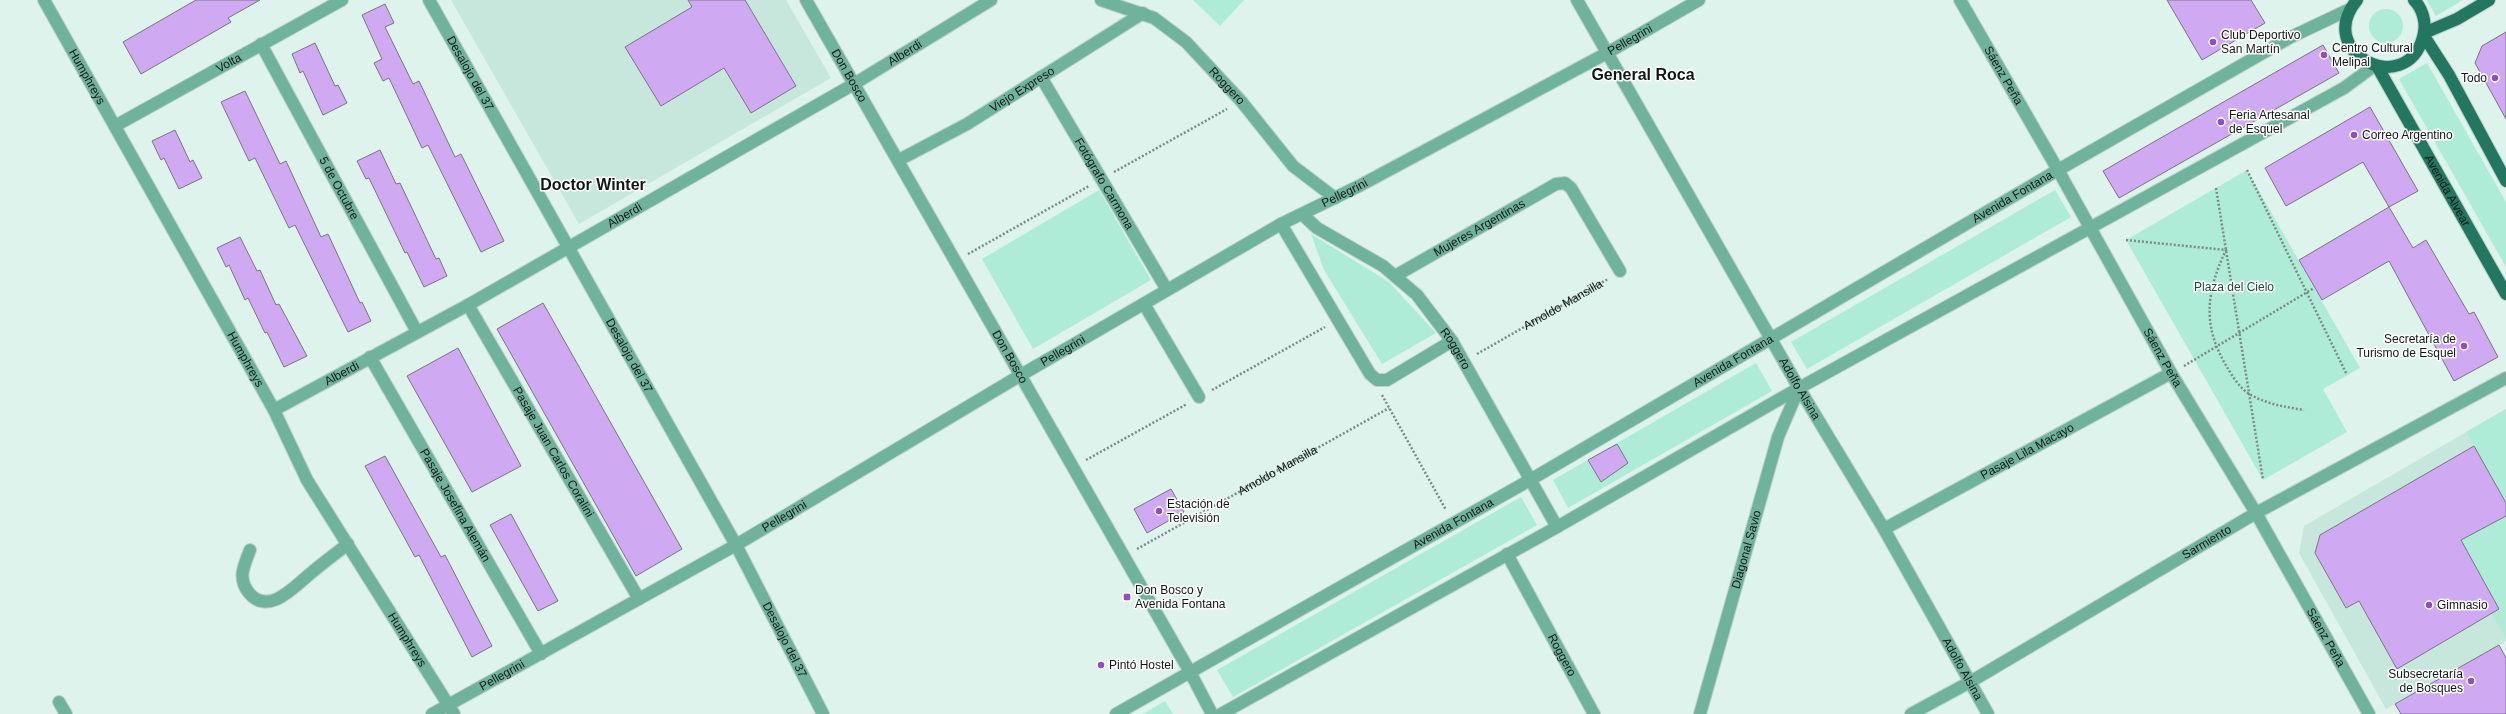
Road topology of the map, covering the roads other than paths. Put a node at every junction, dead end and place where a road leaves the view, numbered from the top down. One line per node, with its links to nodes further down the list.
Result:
1 (44, 0): 20 (street, Humphreys)
2 (342, 0): 15 (street, Volta)
3 (429, 0): 28 (street, Desalojo del 37)
4 (806, 0): 19 (street, Don Bosco)
5 (991, 0): 19 (street, Alberdi)
6 (1101, 0): 13 (street, Roggero)
7 (1577, 0): 16 (street, Adolfo Alsina)
8 (1699, 0): 16 (street, Pellegrini)
9 (1960, 0): 22 (street, Sáenz Peña)
10 (2414, 0): 14 (main road)
11 (2489, 0): 14 (main road)
12 (2352, 4): 17 (main road); 22 (street, Avenida Fontana)
13 (1143, 13): 18 (street, Viejo Expreso); 24 (street, Roggero)
14 (2424, 35): 17 (main road); 23 (main road)
15 (261, 44): 20 (street, Volta); 35 (street, 5 de Octubre)
16 (1607, 53): 24 (street, Pellegrini); 36 (street, Adolfo Alsina)
17 (2375, 66): 27 (street); 32 (main road, Avenida Alvear)
18 (1041, 77): 21 (street, Viejo Expreso); 31 (street, Fotógrafo Carmona)
19 (854, 84): 21 (street, Don Bosco); 28 (street, Alberdi)
20 (115, 126): 44 (street, Humphreys)
21 (899, 160): 40 (street, Don Bosco)
22 (2058, 170): 27 (street, Sáenz Peña); 36 (street, Avenida Fontana)
23 (2506, 181)
24 (1335, 198): 25 (street, Pellegrini)
25 (1303, 215): 26 (street, Pellegrini); 30 (street, Roggero)
26 (1281, 224): 31 (street, Pellegrini); 37 (street)
27 (2090, 227): 39 (street, Sáenz Peña); 42 (street)
28 (569, 247): 34 (street, Alberdi); 50 (street, Desalojo del 37)
29 (1620, 271): 30 (street, Mujeres Argentinas)
30 (1395, 276): 37 (street, Roggero)
31 (1167, 290): 33 (street, Pellegrini)
32 (2506, 294)
33 (1144, 304): 40 (street, Pellegrini); 43 (street)
34 (468, 305): 35 (street, Alberdi); 53 (street, Pasaje Juan Carlos Coralini)
35 (417, 332): 38 (street, Alberdi)
36 (1771, 338): 42 (street, Adolfo Alsina); 45 (street, Avenida Fontana)
37 (1452, 341): 45 (street, Roggero)
38 (370, 357): 44 (street, Alberdi); 54 (street, Pasaje Josefina Alemán)
39 (2171, 373): 46 (street, Sáenz Peña); 48 (street, Pasaje Lila Macayo)
40 (1021, 375): 50 (street, Pellegrini); 55 (street, Don Bosco)
41 (2506, 378): 46 (street, Sarmiento)
42 (1799, 388): 47 (street); 48 (street, Adolfo Alsina); 66 (street, Diagonal Savio)
43 (1199, 397)
44 (274, 410): 49 (street, Humphreys)
45 (1530, 480): 47 (street, Roggero); 55 (street, Avenida Fontana)
46 (2256, 513): 56 (street, Sarmiento); 69 (street, Sáenz Peña)
47 (1557, 527): 52 (street)
48 (1884, 529): 56 (street, Adolfo Alsina)
49 (348, 544): 51 (street); 58 (street, Humphreys)
50 (736, 545): 53 (street, Pellegrini); 61 (street, Desalojo del 37)
51 (250, 550)
52 (1507, 554): 64 (street); 65 (street, Roggero)
53 (639, 599): 54 (street, Pellegrini)
54 (541, 654): 58 (street, Pellegrini)
55 (1190, 672): 62 (street, Avenida Fontana); 63 (street, Don Bosco)
56 (1970, 682): 67 (street, Sarmiento); 68 (street, Adolfo Alsina)
57 (59, 702): 59 (street)
58 (452, 709): 60 (street, Pellegrini)
59 (66, 714)
60 (432, 714)
61 (823, 714)
62 (1116, 714)
63 (1212, 714)
64 (1221, 714)
65 (1594, 714)
66 (1700, 714)
67 (1910, 714)
68 (1988, 714)
69 (2368, 714)

